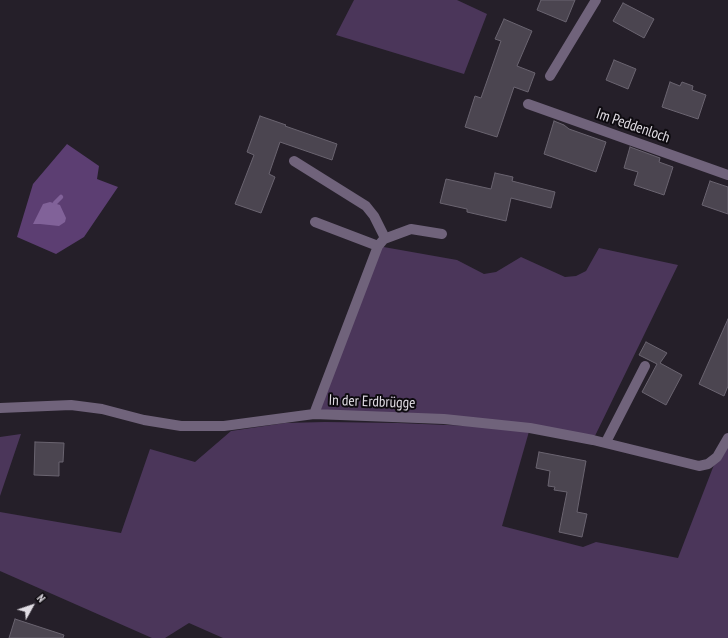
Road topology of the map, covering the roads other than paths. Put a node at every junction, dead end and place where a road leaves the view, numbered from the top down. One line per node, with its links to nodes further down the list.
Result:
1 (596, 0): 2 (street)
2 (550, 76)
3 (528, 104): 5 (street, Im Peddenloch)
4 (294, 161): 8 (street)
5 (728, 175)
6 (315, 222): 9 (street)
7 (442, 234): 8 (street)
8 (385, 238): 9 (street)
9 (378, 246): 12 (street)
10 (645, 366): 14 (street)
11 (0, 408): 12 (street, In der Erdbrügge)
12 (314, 414): 14 (street, In der Erdbrügge)
13 (728, 438): 14 (street, In der Erdbrügge)
14 (606, 442)

